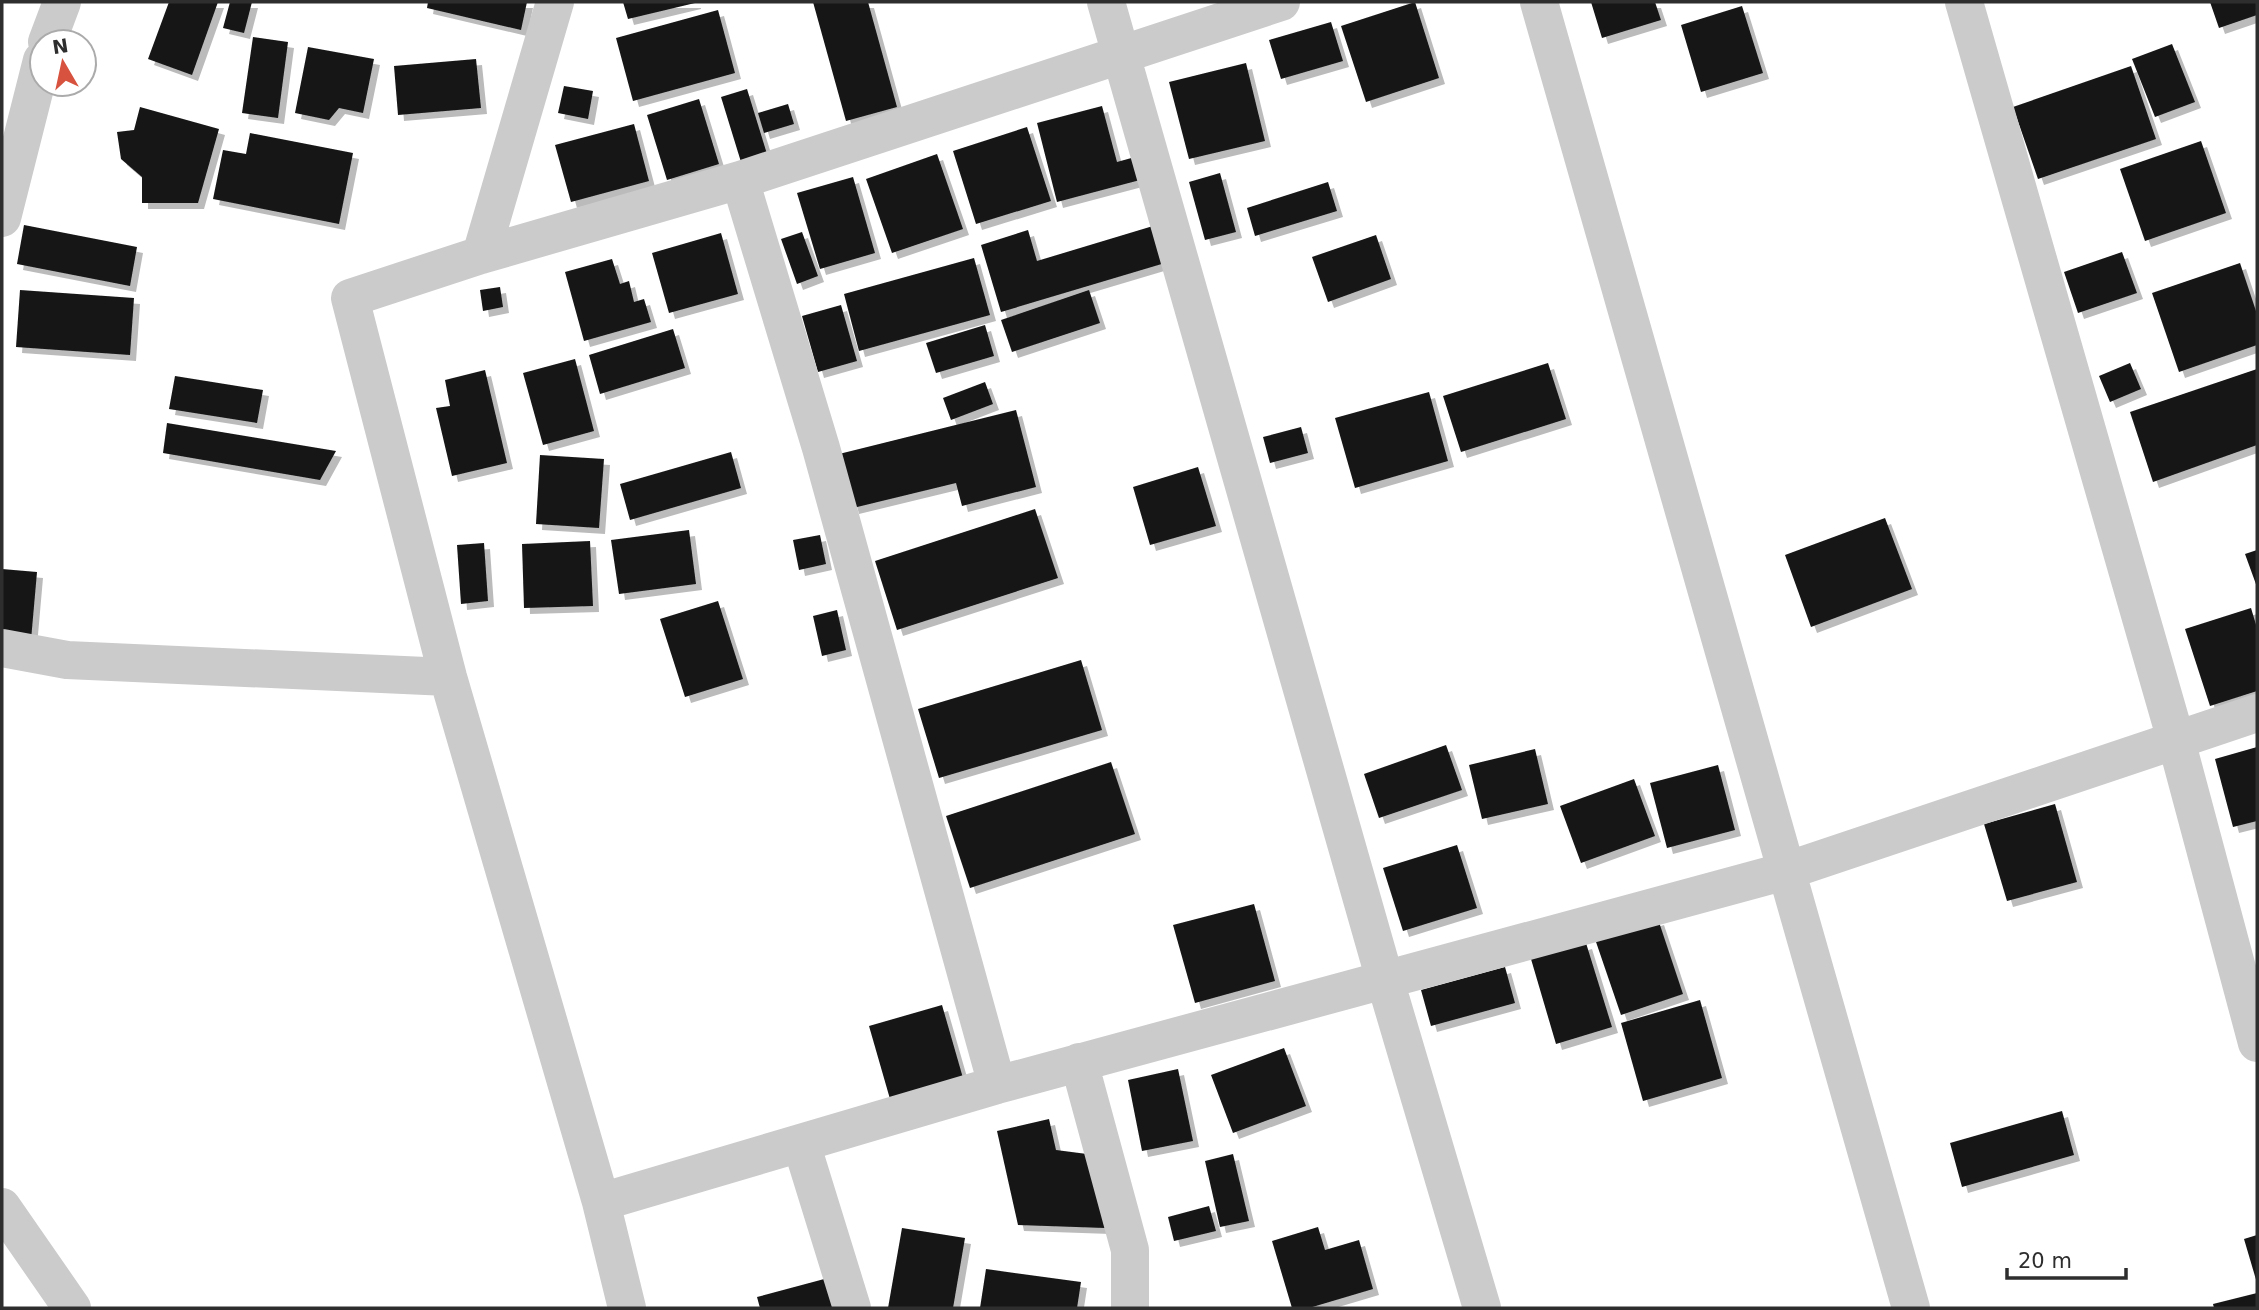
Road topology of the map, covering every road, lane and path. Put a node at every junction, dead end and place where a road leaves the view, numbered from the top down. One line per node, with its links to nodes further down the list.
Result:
1 (62, 2): 7 (street)
2 (555, 2): 12 (street)
3 (1107, 2): 8 (street)
4 (1281, 2): 8 (street)
5 (1539, 2): 17 (street)
6 (1964, 2): 16 (street)
7 (52, 28)
8 (1121, 54): 10 (street); 18 (street)
9 (32, 98): 11 (street)
10 (740, 180): 12 (street); 21 (street)
11 (2, 218)
12 (481, 255): 14 (street)
13 (2, 648): 14 (street)
14 (448, 677): 23 (street)
15 (2257, 713): 16 (street)
16 (2176, 740): 17 (street); 19 (street)
17 (1786, 871): 18 (street); 30 (street)
18 (1385, 980): 20 (street); 29 (street)
19 (2257, 1043)
20 (1079, 1062): 21 (street); 28 (street)
21 (997, 1085): 22 (street)
22 (801, 1143): 23 (street); 27 (street)
23 (601, 1202): 26 (street)
24 (2, 1207): 25 (street)
25 (72, 1308)
26 (626, 1308)
27 (852, 1308)
28 (1130, 1308)
29 (1482, 1308)
30 (1911, 1308)

